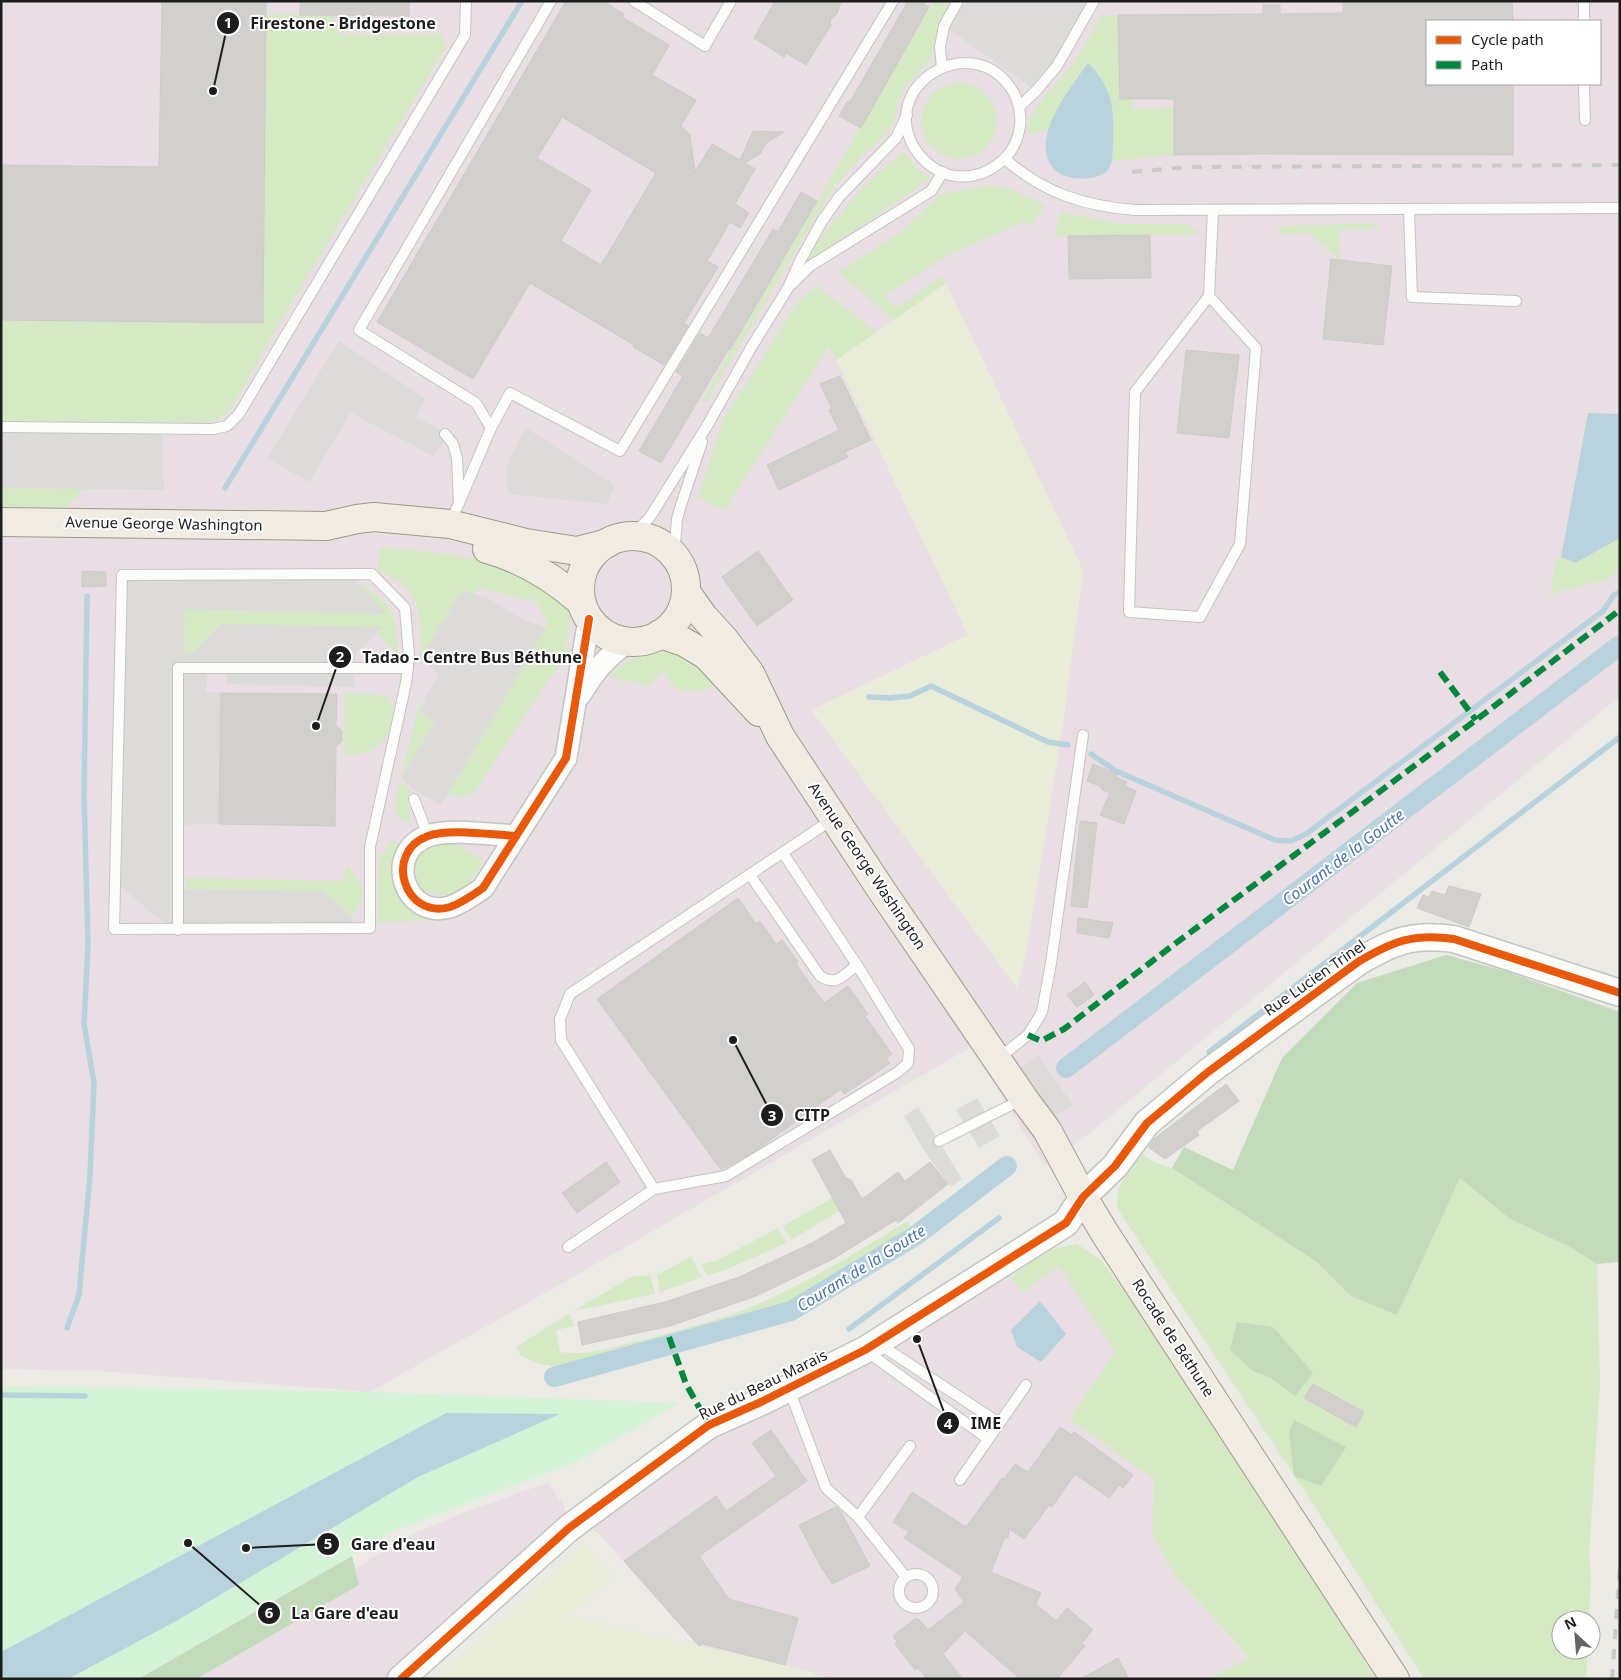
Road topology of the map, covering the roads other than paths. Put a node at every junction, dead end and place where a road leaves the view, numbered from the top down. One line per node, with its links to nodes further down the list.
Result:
1 (466, 1): 24 (lane)
2 (551, 1): 25 (lane)
3 (634, 1): 4 (lane)
4 (731, 1)
5 (893, 1): 25 (lane)
6 (958, 1): 10 (lane)
7 (1094, 1): 12 (lane)
8 (1584, 1): 9 (lane)
9 (1584, 20)
10 (942, 68): 12 (lane); 13 (lane)
11 (1584, 85): 14 (lane)
12 (1019, 107): 15 (lane)
13 (907, 115): 16 (lane); 20 (lane)
14 (1585, 120)
15 (1005, 159): 16 (lane); 19 (lane)
16 (943, 172): 20 (lane)
17 (1620, 208): 18 (lane)
18 (1409, 209): 19 (lane); 22 (lane)
19 (1213, 210): 21 (lane)
20 (788, 288): 23 (lane)
21 (1209, 296): 21 (lane)
22 (1516, 301)
23 (707, 426): 30 (lane); 31 (lane)
24 (1, 427)
25 (491, 428): 27 (lane)
26 (445, 434): 27 (lane)
27 (454, 513): 29 (main road, Avenue George Washington); 30 (main road, Avenue George Washington)
28 (1, 522): 29 (main road, Avenue George Washington)
29 (326, 526): 33 (main road, Avenue George Washington)
30 (620, 540): 31 (main road); 33 (main road)
31 (674, 556): 32 (main road)
32 (686, 592): 34 (main road); 39 (main road, Avenue George Washington)
33 (585, 610): 35 (main road); 37 (street)
34 (660, 634): 35 (main road); 39 (main road, Avenue George Washington)
35 (627, 642): 37 (street)
36 (408, 668): 46 (lane); 46 (lane); 46 (lane)
37 (575, 703): 43 (street)
38 (1082, 735): 50 (lane)
39 (780, 736): 41 (main road, Avenue George Washington)
40 (414, 799): 42 (lane)
41 (834, 818): 44 (lane); 49 (main road, Avenue George Washington)
42 (428, 836): 43 (street); 43 (street)
43 (516, 836)
44 (783, 852): 45 (lane); 47 (lane)
45 (750, 875): 47 (lane); 53 (lane)
46 (178, 930)
47 (857, 965): 53 (lane)
48 (1620, 993): 54 (street, Rue Lucien Trinel)
49 (954, 996): 50 (main road, Rocade de Béthune)
50 (997, 1060): 51 (main road, Rocade de Béthune)
51 (1024, 1099): 52 (lane); 54 (main road, Rocade de Béthune)
52 (939, 1141)
53 (654, 1189): 55 (lane)
54 (1083, 1197): 56 (street, Rue du Beau Marais); 66 (main road, Rocade de Béthune)
55 (568, 1247)
56 (871, 1347): 58 (street, Rue du Beau Marais); 59 (lane); 60 (lane)
57 (1026, 1385): 59 (lane)
58 (789, 1389): 63 (lane); 65 (street, Rue du Beau Marais)
59 (999, 1423): 60 (lane)
60 (988, 1439): 62 (lane)
61 (910, 1446): 63 (lane)
62 (960, 1480)
63 (858, 1517): 64 (lane)
64 (906, 1576)
65 (401, 1679)
66 (1395, 1679)

